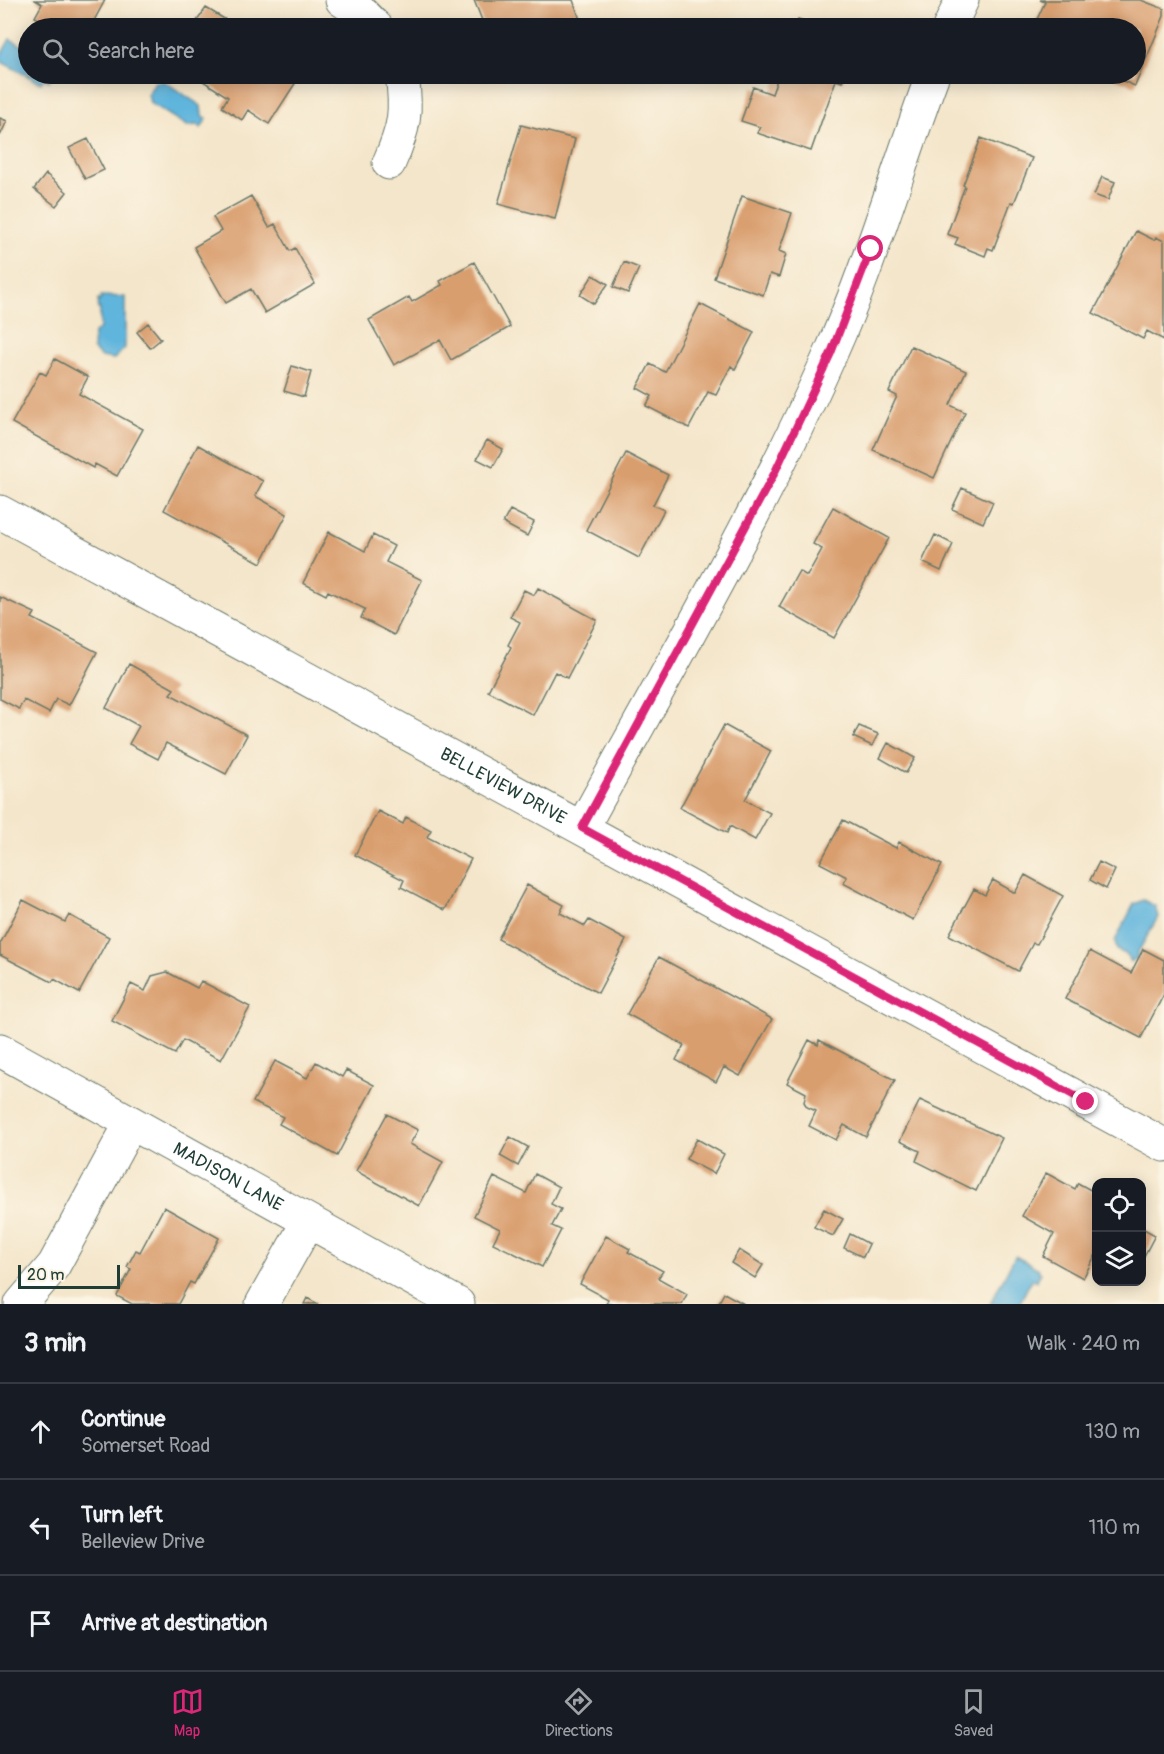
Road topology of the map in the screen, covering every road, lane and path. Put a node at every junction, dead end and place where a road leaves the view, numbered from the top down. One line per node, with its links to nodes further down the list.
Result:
1 (342, 0): 3 (street)
2 (962, 0): 4 (street)
3 (367, 18)
4 (954, 18)
5 (403, 84): 7 (street)
6 (929, 84): 9 (street)
7 (389, 163)
8 (0, 512): 9 (street, BELLEVIEW DRIVE)
9 (582, 828): 12 (street, BELLEVIEW DRIVE)
10 (0, 1050): 11 (street, MADISON LANE)
11 (131, 1123): 13 (street, MADISON LANE); 14 (street)
12 (1164, 1145)
13 (308, 1222): 15 (street); 16 (street, MADISON LANE)
14 (21, 1304)
15 (262, 1304)
16 (458, 1304)

